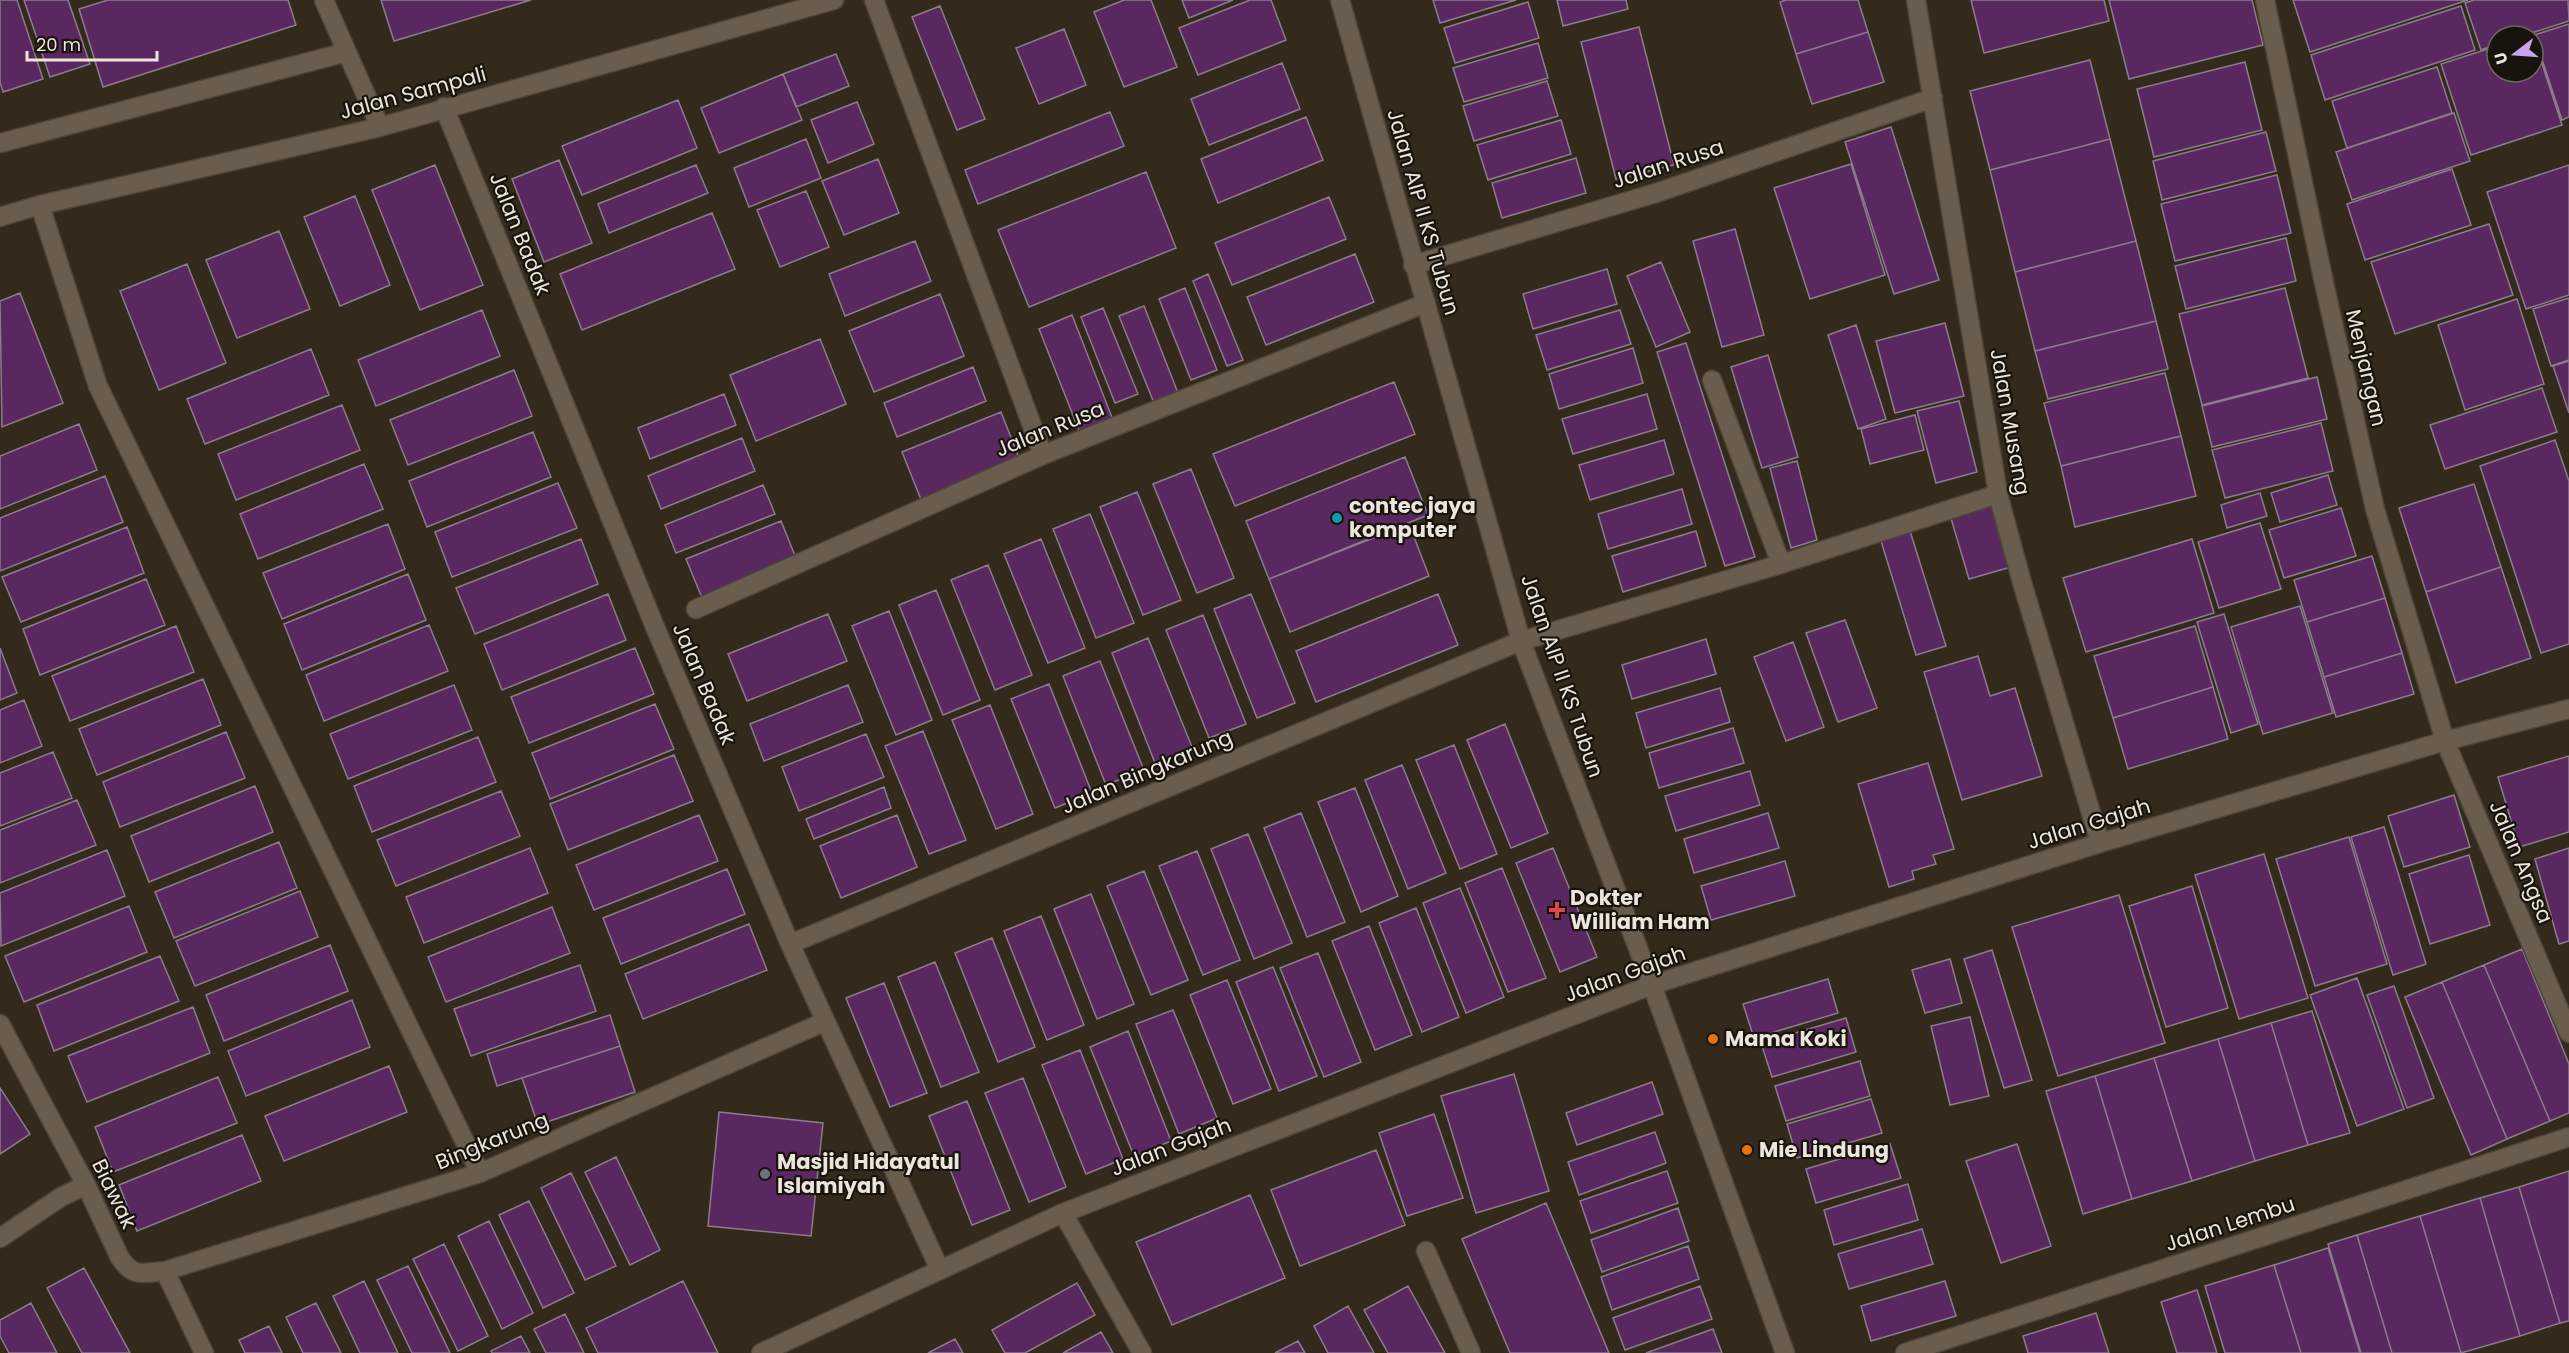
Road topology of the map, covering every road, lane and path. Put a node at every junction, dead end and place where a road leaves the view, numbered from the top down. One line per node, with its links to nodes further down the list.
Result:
1 (324, 0): 7 (street)
2 (834, 0): 9 (street, Jalan Sampali)
3 (874, 0): 17 (street)
4 (1340, 0): 14 (street, Jalan AIP II KS Tubun)
5 (1916, 0): 8 (street, Jalan Musang)
6 (2265, 0): 23 (street, Menjangan)
7 (347, 52): 10 (street); 11 (street)
8 (1933, 98): 14 (street, Jalan Rusa); 18 (street, Jalan Musang)
9 (444, 107): 10 (street, Jalan Sampali); 25 (street, Jalan Badak)
10 (380, 127): 12 (street, Jalan Sampali)
11 (0, 143)
12 (40, 205): 13 (street, Jalan Sampali); 31 (street)
13 (0, 217)
14 (1413, 265): 15 (street, Jalan AIP II KS Tubun)
15 (1426, 303): 17 (street, Jalan Rusa); 21 (street, Jalan AIP II KS Tubun)
16 (1712, 380): 19 (street)
17 (1043, 455): 20 (street, Jalan Rusa)
18 (1998, 494): 19 (street, Jalan Bingkarung); 24 (street, Jalan Musang)
19 (1781, 564): 21 (street, Jalan Bingkarung)
20 (696, 609)
21 (1521, 641): 25 (street, Jalan Bingkarung); 26 (street, Jalan AIP II KS Tubun)
22 (2569, 710): 23 (street, Jalan Gajah)
23 (2445, 741): 24 (street, Jalan Gajah); 29 (street, Jalan Angsa)
24 (2100, 843): 26 (street, Jalan Gajah)
25 (790, 944): 27 (street, Jalan Badak)
26 (1652, 985): 33 (street, Jalan Gajah); 42 (street, Jalan AIP II KS Tubun)
27 (824, 1022): 31 (street, Bingkarung); 36 (street, Jalan Badak)
28 (0, 1024): 32 (street, Biawak)
29 (2569, 1033)
30 (2569, 1137): 43 (street, Jalan Lembu)
31 (480, 1173): 37 (street, Bingkarung)
32 (86, 1185): 34 (street); 37 (street, Biawak)
33 (1064, 1213): 36 (street, Jalan Gajah); 40 (street)
34 (0, 1238)
35 (1426, 1251): 41 (street)
36 (940, 1270): 39 (street, Jalan Gajah)
37 (165, 1271): 38 (street)
38 (204, 1353)
39 (761, 1353)
40 (1142, 1353)
41 (1471, 1353)
42 (1785, 1353)
43 (1905, 1353)

